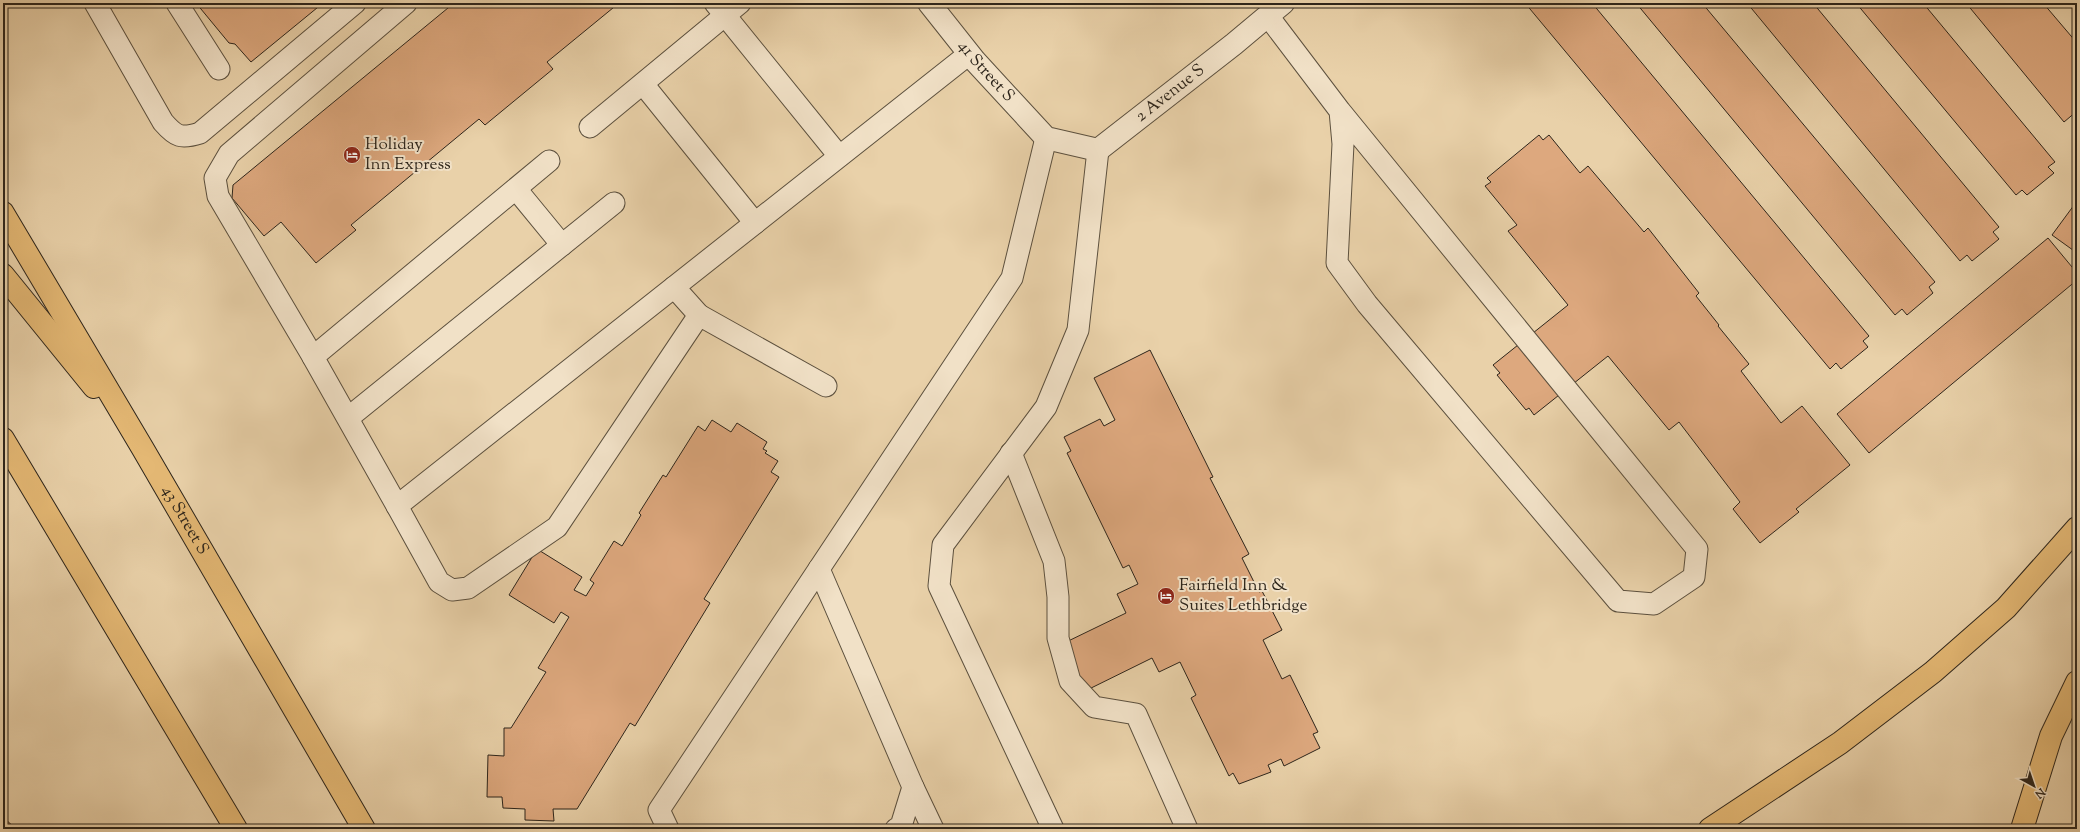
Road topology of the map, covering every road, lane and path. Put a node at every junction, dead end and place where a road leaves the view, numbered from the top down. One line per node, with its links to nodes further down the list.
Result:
1 (95, 3): 3 (lane)
2 (177, 3): 9 (lane)
3 (355, 3)
4 (406, 3): 25 (lane)
5 (929, 3): 8 (street, 41 Street S)
6 (727, 7): 10 (lane); 15 (lane)
7 (1276, 10): 11 (lane); 14 (street, 2 Avenue S)
8 (969, 54): 13 (street, 41 Street S); 15 (lane)
9 (219, 69)
10 (642, 84): 12 (lane); 20 (lane)
11 (1340, 111): 11 (lane)
12 (590, 127)
13 (1046, 138): 14 (street); 33 (lane)
14 (1098, 150): 30 (lane)
15 (839, 156): 20 (lane)
16 (549, 161): 17 (lane)
17 (516, 189): 21 (lane); 25 (lane)
18 (614, 203): 21 (lane)
19 (3, 213): 29 (highway, 43 Street S)
20 (755, 223): 23 (lane)
21 (562, 245): 27 (lane)
22 (3, 274): 29 (highway)
23 (674, 287): 24 (lane); 31 (lane)
24 (698, 315): 26 (lane); 31 (lane)
25 (313, 357): 27 (lane)
26 (826, 386)
27 (348, 418): 31 (lane)
28 (3, 439): 36 (highway)
29 (143, 449): 37 (highway, 43 Street S)
30 (1011, 453): 41 (lane); 42 (lane)
31 (397, 506)
32 (2077, 528): 43 (highway)
33 (819, 569): 35 (lane); 38 (lane)
34 (2077, 682): 44 (highway)
35 (913, 787): 39 (lane); 40 (lane)
36 (236, 829)
37 (364, 829)
38 (668, 829)
39 (896, 829)
40 (933, 829)
41 (1053, 829)
42 (1187, 829)
43 (1710, 829)
44 (2022, 829)

